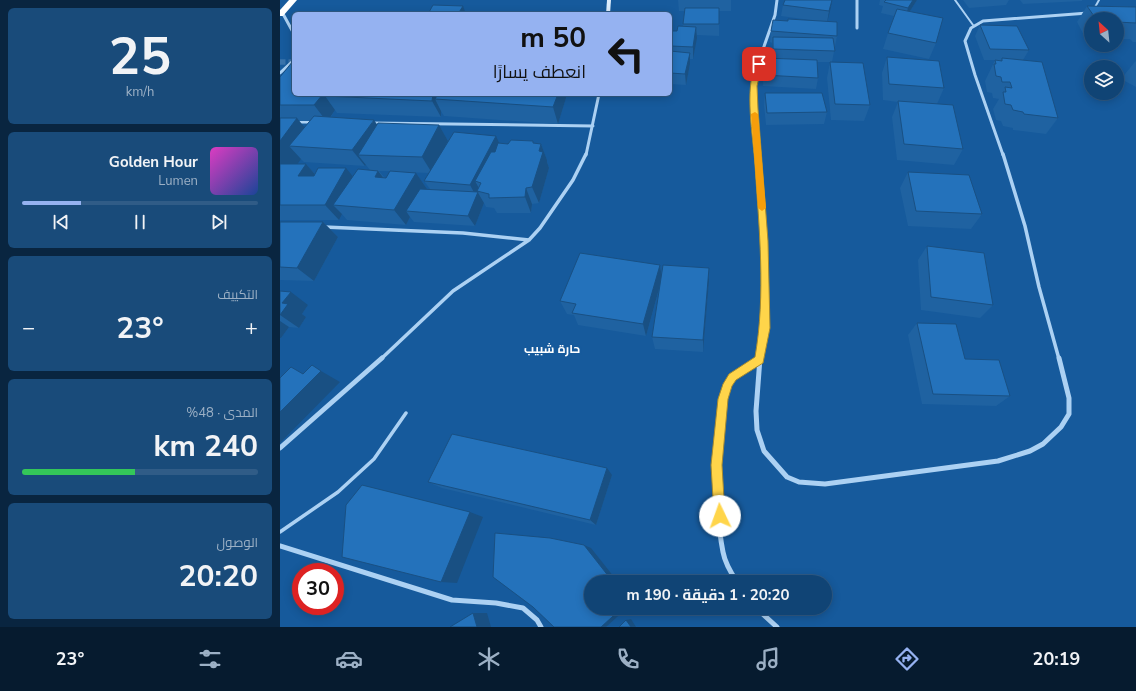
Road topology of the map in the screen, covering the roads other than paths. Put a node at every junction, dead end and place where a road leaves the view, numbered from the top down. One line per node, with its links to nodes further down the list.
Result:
1 (293, 0): 9 (highway)
2 (609, 0): 7 (street)
3 (777, 0): 23 (street)
4 (858, 0): 12 (street)
5 (955, 0): 11 (lane)
6 (1099, 0): 8 (lane)
7 (608, 12)
8 (1092, 12)
9 (281, 13): 13 (street)
10 (1084, 13): 11 (street)
11 (973, 25): 23 (street)
12 (857, 28)
13 (292, 31)
14 (292, 63): 15 (street)
15 (280, 73)
16 (599, 96): 20 (street)
17 (288, 122): 18 (street)
18 (319, 122)
19 (366, 123): 20 (street)
20 (593, 126): 22 (street)
21 (316, 227): 22 (street)
22 (529, 240): 25 (street)
23 (760, 360): 28 (street)
24 (406, 413): 26 (lane)
25 (280, 448)
26 (280, 532)
27 (280, 546): 30 (street)
28 (733, 575)
29 (764, 615): 31 (street)
30 (541, 627)
31 (777, 627)

